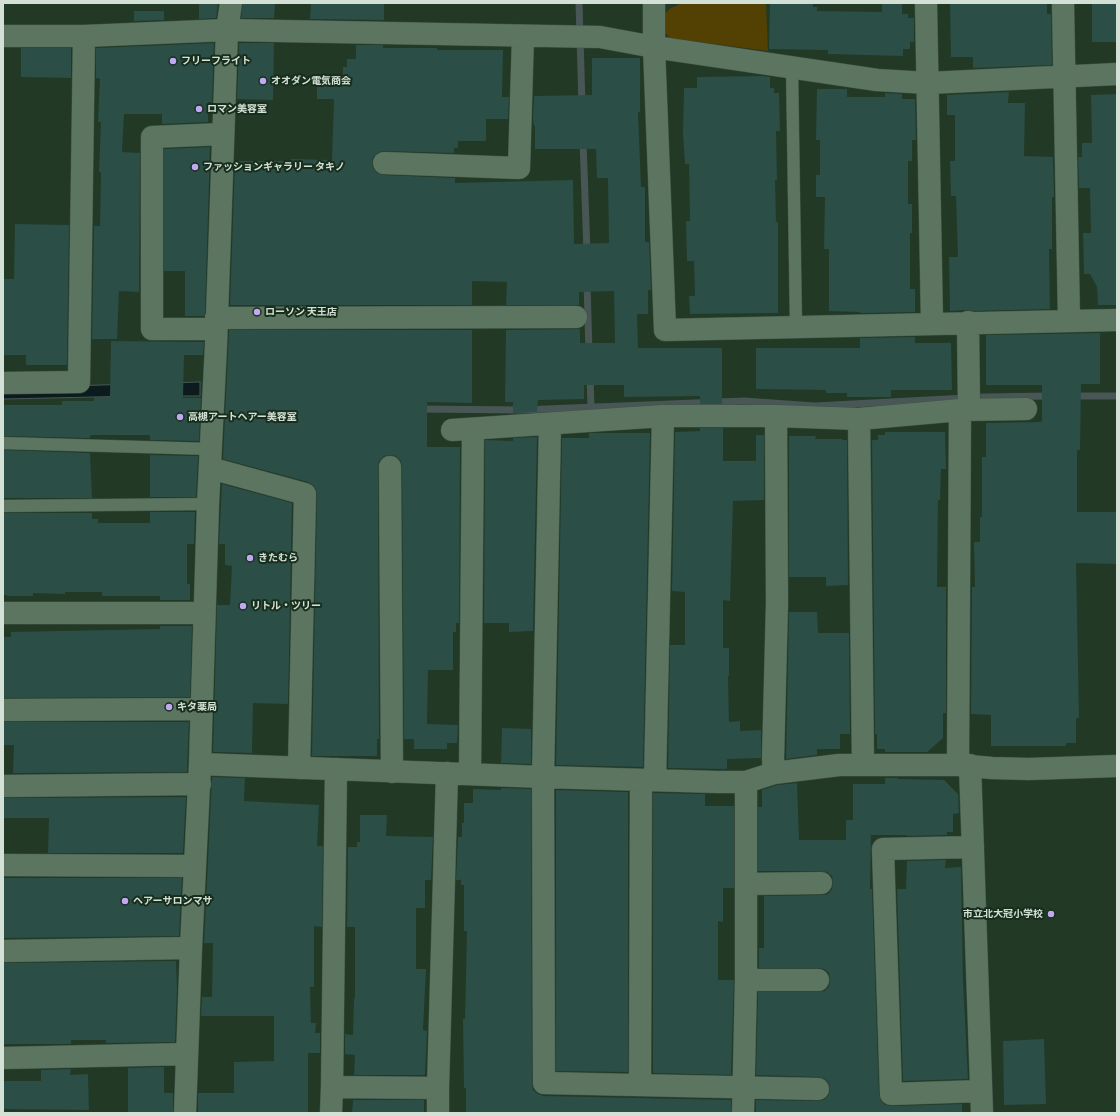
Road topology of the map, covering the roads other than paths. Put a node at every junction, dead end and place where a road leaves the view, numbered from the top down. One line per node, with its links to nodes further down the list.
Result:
1 (231, 3): 5 (street)
2 (654, 3): 9 (street)
3 (926, 3): 13 (street)
4 (1063, 3): 12 (street)
5 (227, 30): 7 (street); 8 (street); 14 (street)
6 (3, 36): 7 (street)
7 (84, 36): 23 (street)
8 (523, 36): 9 (street); 15 (street)
9 (654, 47): 10 (street); 22 (street)
10 (792, 67): 13 (street); 22 (lane)
11 (1117, 74): 12 (street)
12 (1064, 76): 13 (street); 17 (street)
13 (928, 83): 21 (street)
14 (223, 134): 20 (street); 20 (street)
15 (384, 163)
16 (576, 317): 20 (street)
17 (1069, 320): 18 (street); 19 (street)
18 (1117, 320)
19 (968, 322): 21 (street); 25 (street)
20 (216, 323): 31 (street)
21 (932, 323): 22 (street)
22 (796, 327)
23 (3, 383)
24 (1026, 409): 25 (street)
25 (965, 410): 28 (street); 40 (street)
26 (664, 416): 27 (street); 29 (street); 50 (street)
27 (776, 416): 28 (street); 46 (street)
28 (859, 419): 39 (street)
29 (550, 424): 48 (street); 49 (street)
30 (3, 443): 31 (lane)
31 (210, 458): 33 (street); 42 (street)
32 (390, 467): 44 (street)
33 (208, 504): 34 (lane); 36 (street)
34 (3, 506)
35 (3, 613): 36 (street)
36 (204, 613): 37 (street)
37 (202, 708): 38 (street); 47 (street)
38 (3, 710)
39 (863, 765): 40 (street); 46 (street)
40 (964, 765): 41 (street); 53 (street)
41 (1117, 766)
42 (299, 768): 43 (street); 47 (street)
43 (336, 769): 44 (street); 65 (street)
44 (392, 772): 45 (street)
45 (447, 773): 48 (street); 67 (street)
46 (774, 773): 51 (street)
47 (200, 774): 52 (street); 55 (street)
48 (470, 774): 49 (street)
49 (542, 777): 50 (street); 64 (street)
50 (648, 780): 51 (street); 64 (street)
51 (746, 782): 57 (street)
52 (3, 786)
53 (973, 847): 69 (street); 69 (street)
54 (3, 865): 55 (street)
55 (195, 866): 58 (street)
56 (821, 883): 57 (street)
57 (746, 884): 60 (street)
58 (191, 948): 59 (street); 62 (street)
59 (3, 951)
60 (746, 980): 61 (street); 66 (street)
61 (818, 980)
62 (187, 1054): 63 (street); 70 (street)
63 (3, 1058)
64 (640, 1085): 66 (street)
65 (332, 1086): 67 (street); 71 (street)
66 (744, 1086): 68 (street); 73 (street)
67 (438, 1088): 72 (street)
68 (818, 1089)
69 (981, 1091): 74 (street)
70 (185, 1113)
71 (331, 1113)
72 (438, 1113)
73 (744, 1113)
74 (982, 1113)

